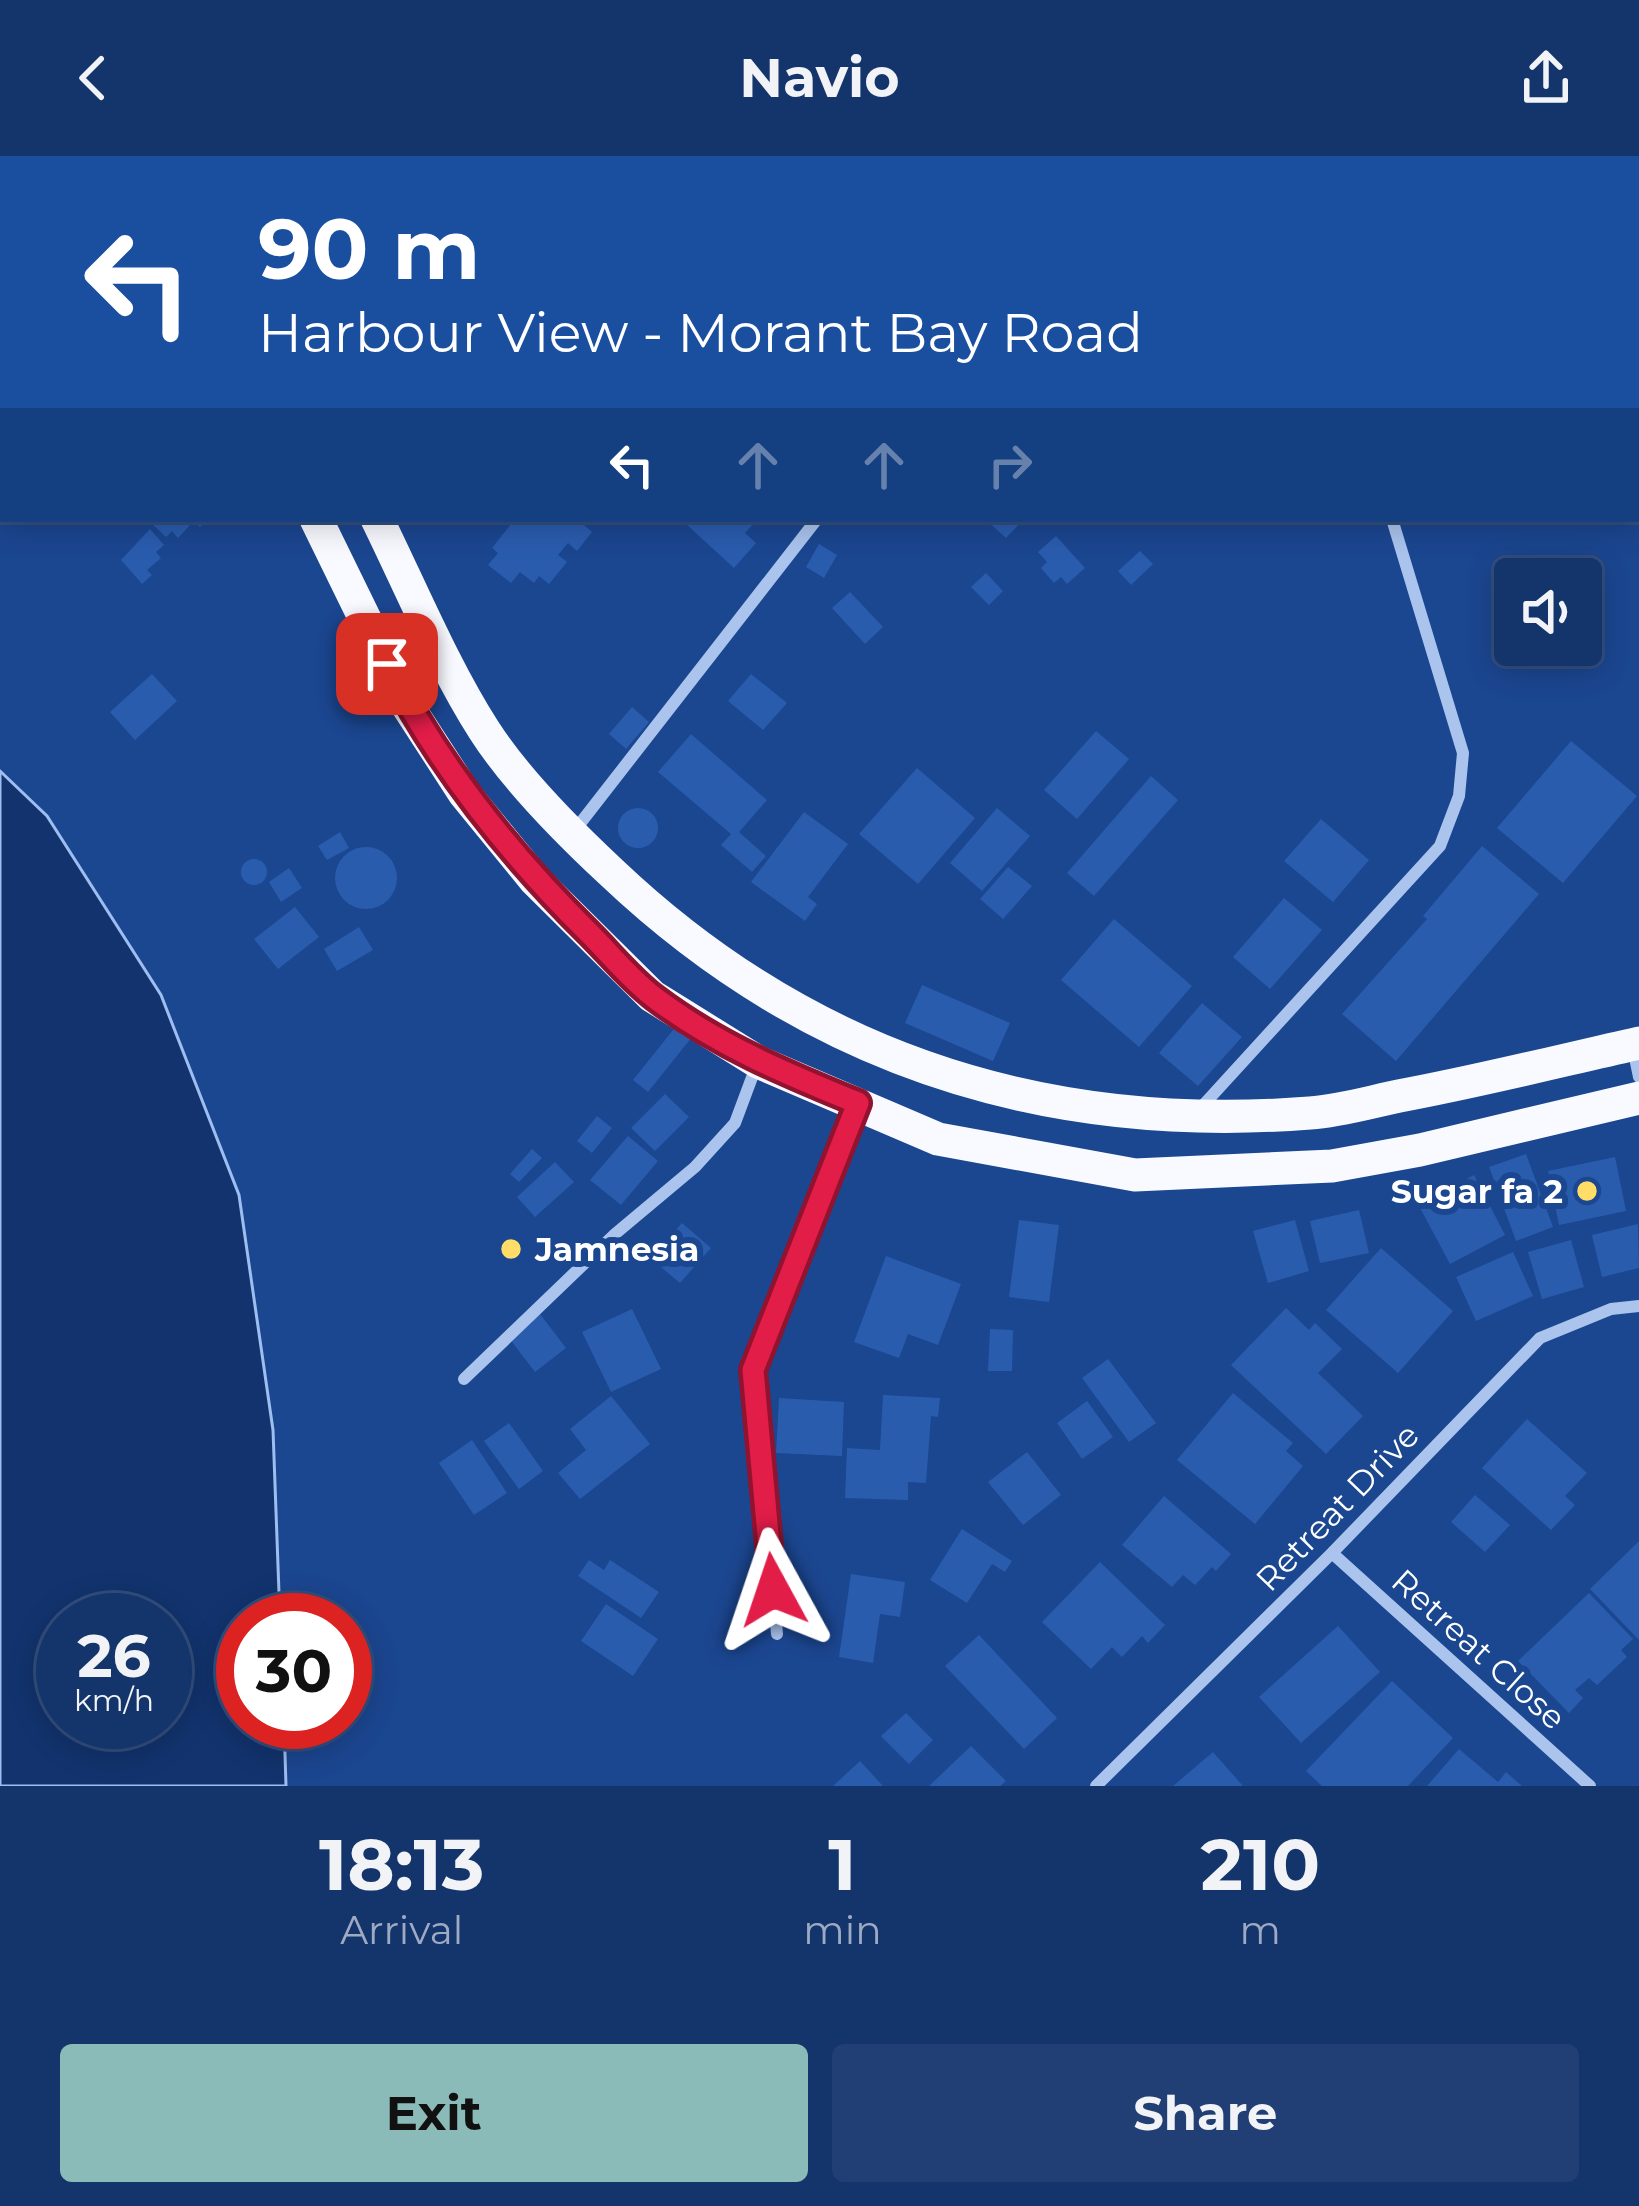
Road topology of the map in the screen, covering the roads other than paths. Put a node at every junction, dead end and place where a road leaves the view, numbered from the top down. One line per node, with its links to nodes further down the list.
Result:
1 (317, 522): 7 (highway)
2 (379, 522): 5 (highway)
3 (816, 522): 5 (street)
4 (1393, 522): 10 (street)
5 (571, 835): 10 (highway)
6 (1637, 1055): 10 (highway)
7 (758, 1062): 9 (highway); 12 (street)
8 (1639, 1098): 9 (highway)
9 (858, 1103): 14 (street)
10 (1192, 1117)
11 (1639, 1306): 13 (street, Retreat Drive)
12 (464, 1379)
13 (1332, 1552): 15 (street, Retreat Drive); 16 (street, Retreat Close)
14 (777, 1634)
15 (1096, 1786)
16 (1591, 1786)

